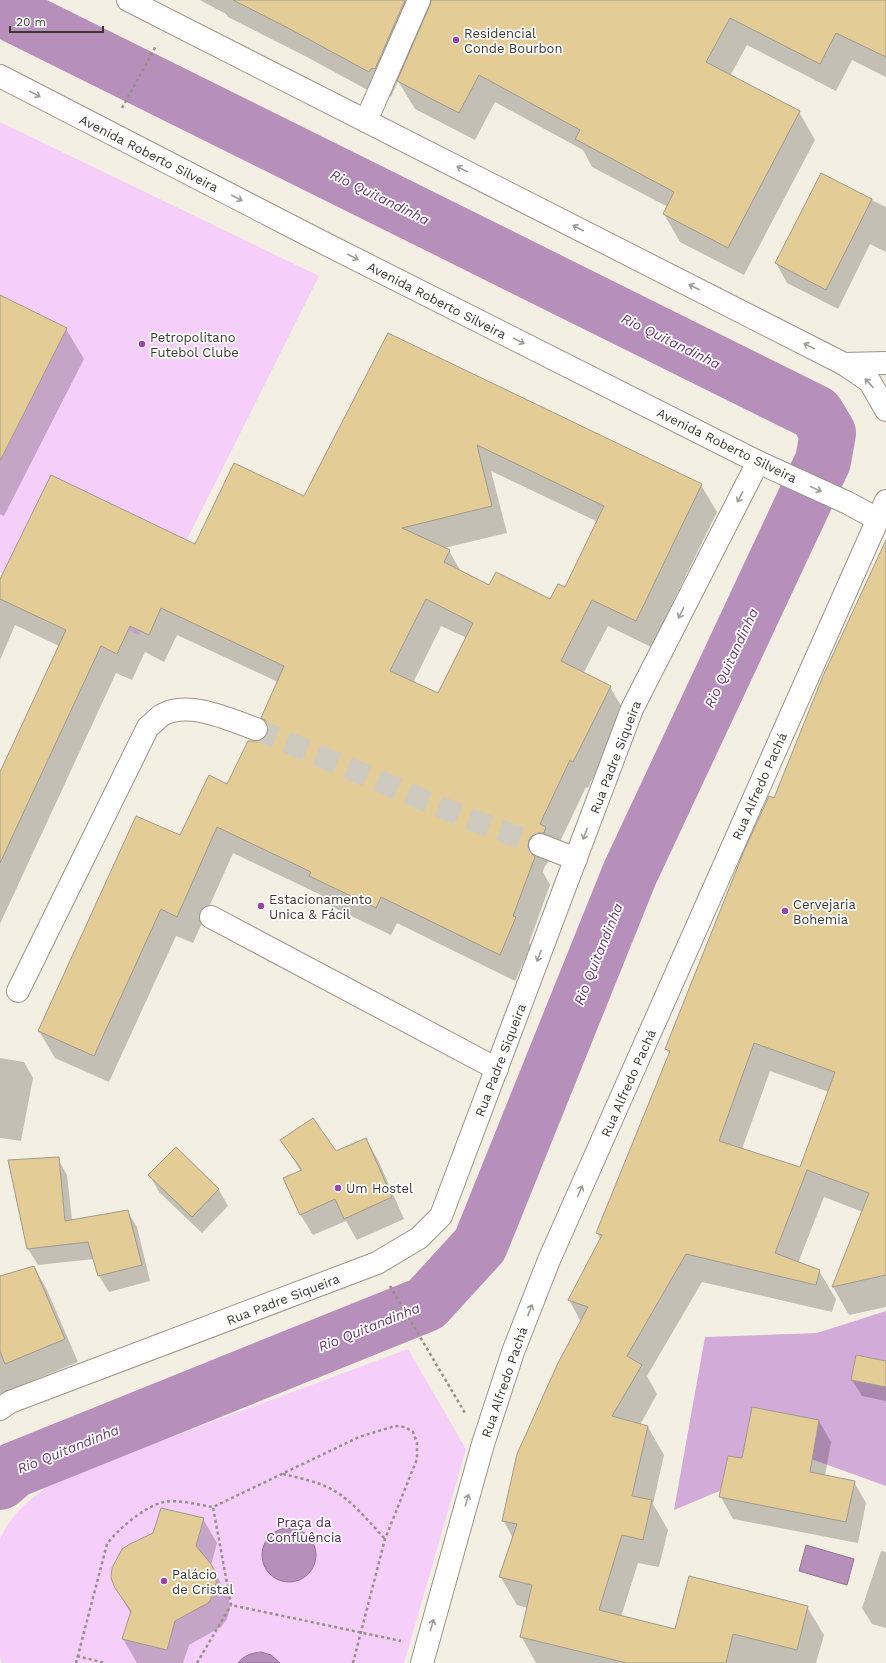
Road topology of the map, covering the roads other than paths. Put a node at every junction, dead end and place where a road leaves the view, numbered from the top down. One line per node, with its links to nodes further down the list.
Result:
1 (128, 0): 4 (main road)
2 (419, 0): 4 (main road)
3 (0, 76): 8 (main road, Avenida Roberto Silveira, one-way to 8)
4 (366, 121): 6 (main road, one-way to 4)
5 (886, 363): 6 (main road)
6 (844, 364): 7 (main road, one-way to 6)
7 (886, 410)
8 (763, 464): 9 (main road, Avenida Roberto Silveira, one-way to 9); 12 (main road, Rua Padre Siqueira, one-way to 12)
9 (882, 510): 17 (main road, Rua Alfredo Pachá, one-way to 9)
10 (256, 729): 14 (main road)
11 (540, 845): 12 (main road)
12 (576, 859): 15 (main road, Rua Padre Siqueira, one-way to 15)
13 (211, 917): 15 (main road)
14 (18, 991)
15 (497, 1069): 16 (main road, Rua Padre Siqueira)
16 (0, 1410)
17 (424, 1655)

